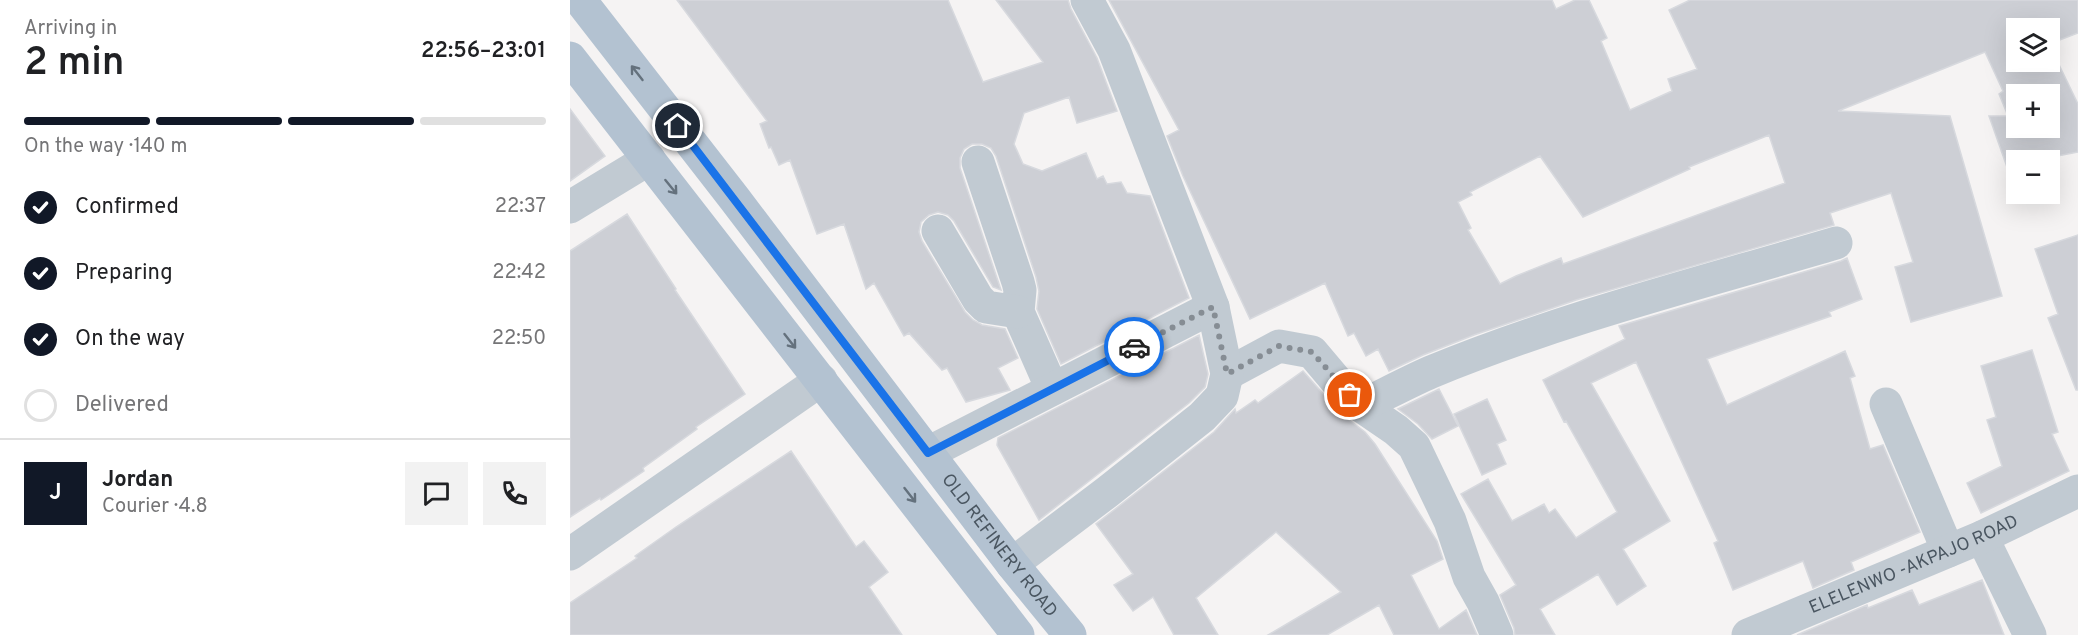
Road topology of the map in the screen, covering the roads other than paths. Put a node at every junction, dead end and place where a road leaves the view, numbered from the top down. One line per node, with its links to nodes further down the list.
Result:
1 (580, 0): 16 (main road, OLD REFINERY ROAD, one-way to 1)
2 (1087, 0): 9 (street)
3 (570, 58): 4 (main road)
4 (649, 159): 6 (street); 12 (main road, one-way to 12)
5 (978, 162): 10 (street)
6 (570, 207)
7 (938, 231): 10 (street)
8 (1836, 243): 15 (street)
9 (1213, 307): 11 (street); 13 (street)
10 (1018, 312): 13 (street)
11 (1227, 374): 15 (street); 21 (street)
12 (821, 380): 20 (street); 22 (main road, one-way to 22)
13 (1052, 389): 16 (street)
14 (1886, 404): 19 (street)
15 (1361, 406): 24 (street)
16 (928, 453): 21 (main road, OLD REFINERY ROAD)
17 (2078, 491): 18 (street, ELELENWO -AKPAJO ROAD)
18 (1982, 537): 19 (street, ELELENWO -AKPAJO ROAD); 26 (street)
19 (1948, 551): 25 (street, ELELENWO -AKPAJO ROAD)
20 (570, 554)
21 (1012, 564): 23 (main road, OLD REFINERY ROAD)
22 (1018, 635)
23 (1070, 635)
24 (1497, 635)
25 (1748, 635)
26 (2030, 635)

